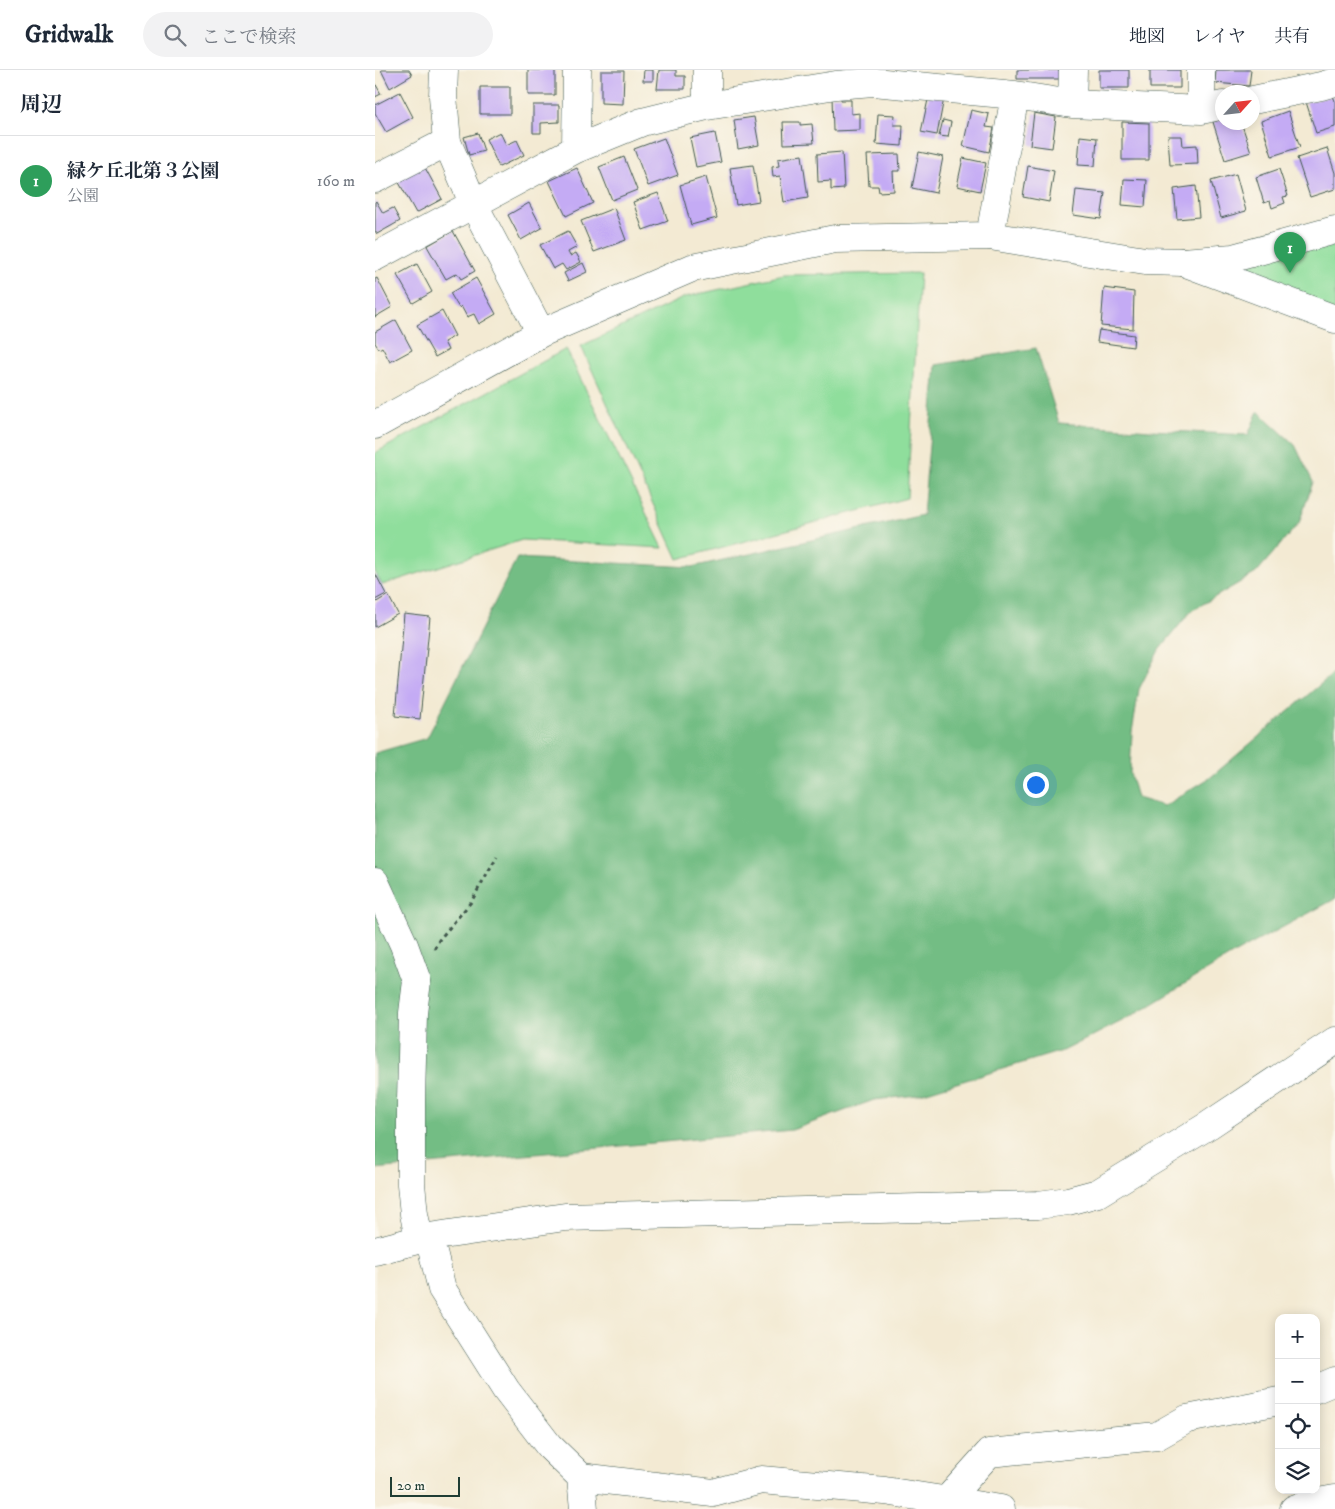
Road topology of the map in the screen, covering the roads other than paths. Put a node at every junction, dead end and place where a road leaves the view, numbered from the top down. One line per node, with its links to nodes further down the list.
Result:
1 (444, 70): 14 (street)
2 (577, 70): 15 (street)
3 (707, 70): 12 (street)
4 (1073, 70): 11 (street)
5 (1201, 70): 13 (street)
6 (836, 78): 8 (street); 12 (street)
7 (1326, 79): 10 (street)
8 (959, 80): 9 (street)
9 (1015, 95): 11 (street); 19 (street)
10 (1260, 98)
11 (1072, 104): 13 (street)
12 (707, 106): 15 (street)
13 (1212, 108)
14 (447, 142): 16 (street); 17 (street)
15 (576, 149): 17 (street)
16 (375, 179)
17 (474, 205): 20 (street); 23 (street)
18 (1335, 230): 21 (street)
19 (990, 236): 21 (street); 23 (street)
20 (375, 257)
21 (1183, 262): 22 (street)
22 (1335, 319)
23 (541, 333): 24 (street)
24 (375, 425)
25 (375, 882): 27 (street)
26 (1335, 1041): 27 (street)
27 (424, 1238): 28 (street); 32 (street)
28 (375, 1250)
29 (1335, 1381): 30 (street)
30 (1320, 1387)
31 (1275, 1402): 34 (street)
32 (581, 1477): 34 (street); 35 (street)
33 (1335, 1499): 37 (street)
34 (946, 1501): 36 (street)
35 (584, 1509)
36 (1001, 1509)
37 (1293, 1509)

